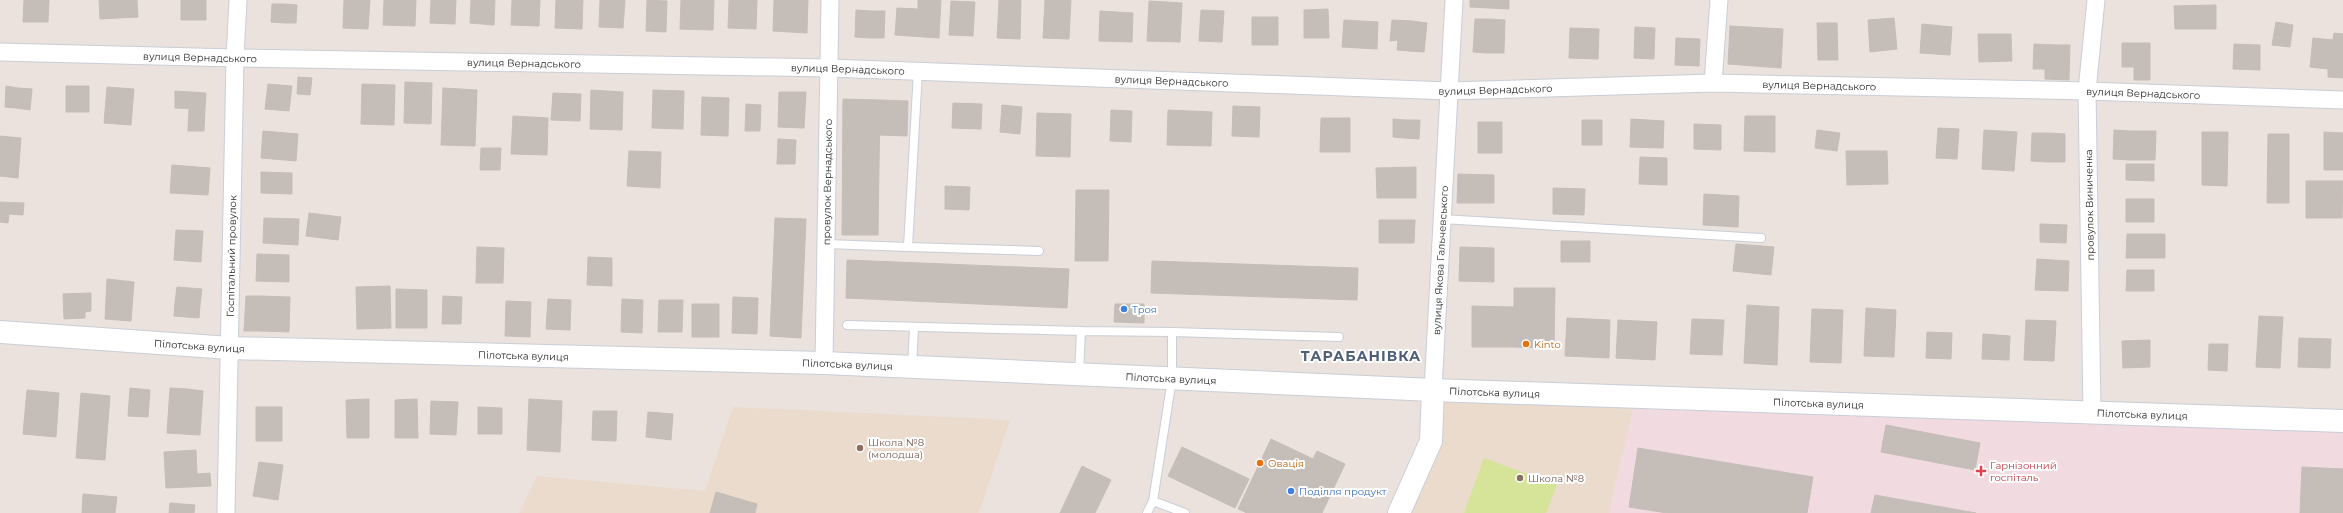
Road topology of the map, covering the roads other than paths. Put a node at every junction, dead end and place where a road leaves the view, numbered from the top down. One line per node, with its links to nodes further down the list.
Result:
1 (238, 0): 7 (street, Госпітальний провулок)
2 (830, 0): 8 (street, провулок Вернадського)
3 (1454, 0): 12 (street, вулиця Якова Гальчевського)
4 (1719, 0): 10 (street)
5 (2096, 0): 11 (street, провулок Виниченка)
6 (0, 52): 7 (street, вулиця Вернадського)
7 (235, 58): 8 (street, вулиця Вернадського); 25 (street, Госпітальний провулок)
8 (829, 68): 9 (street, вулиця Вернадського); 16 (street, провулок Вернадського)
9 (918, 71): 12 (street, вулиця Вернадського); 17 (lane)
10 (1713, 83): 11 (street, вулиця Вернадського); 12 (street, вулиця Вернадського)
11 (2087, 90): 13 (street, вулиця Вернадського); 31 (street, провулок Виниченка)
12 (1449, 91): 14 (street, вулиця Якова Гальчевського)
13 (2343, 100)
14 (1442, 219): 15 (lane); 30 (street, вулиця Якова Гальчевського)
15 (1760, 238)
16 (827, 244): 17 (lane); 26 (street, провулок Вернадського)
17 (908, 247): 18 (lane)
18 (1039, 251)
19 (847, 325): 20 (lane)
20 (914, 328): 21 (lane); 27 (lane)
21 (1081, 331): 23 (lane); 28 (lane)
22 (0, 332): 25 (street, Пілотська вулиця)
23 (1172, 332): 24 (lane); 29 (lane)
24 (1339, 337)
25 (230, 348): 26 (street, Пілотська вулиця); 34 (street, Госпітальний провулок)
26 (824, 363): 27 (street, Пілотська вулиця)
27 (912, 367): 28 (street, Пілотська вулиця)
28 (1079, 374): 29 (street, Пілотська вулиця)
29 (1172, 379): 30 (street, Пілотська вулиця); 33 (lane)
30 (1433, 390): 31 (street, Пілотська вулиця); 37 (street, вулиця Якова Гальчевського)
31 (2092, 411): 32 (street, Пілотська вулиця)
32 (2343, 421)
33 (1153, 500): 35 (lane); 36 (lane)
34 (226, 513)
35 (1147, 513)
36 (1185, 513)
37 (1399, 513)

